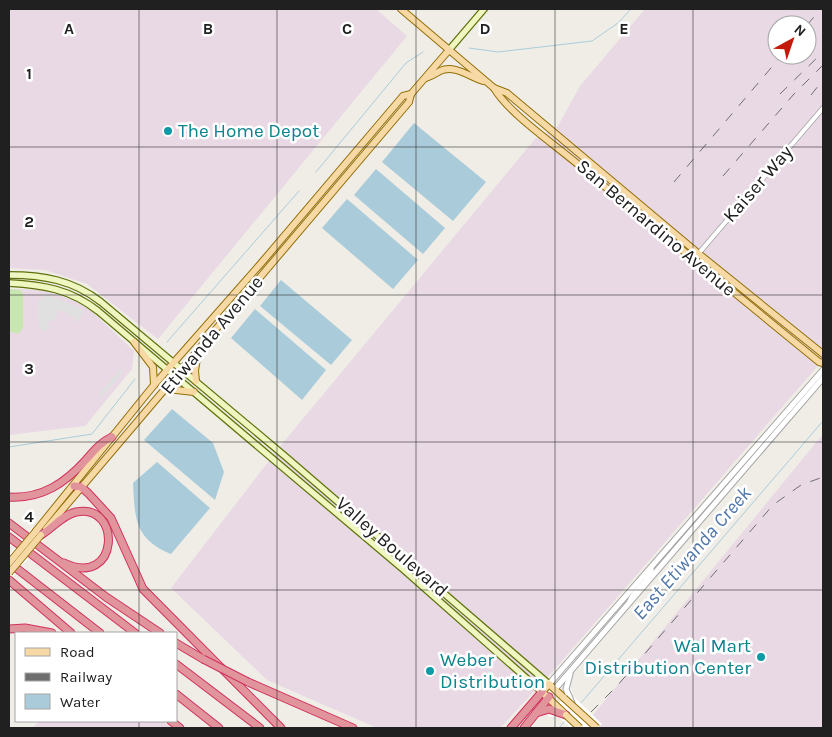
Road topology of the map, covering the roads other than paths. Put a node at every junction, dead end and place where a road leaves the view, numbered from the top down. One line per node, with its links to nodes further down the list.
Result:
1 (401, 9): 3 (main road, San Bernardino Avenue)
2 (484, 9): 3 (main road, Etiwanda Avenue)
3 (448, 50): 4 (main road, Etiwanda Avenue); 5 (main road, San Bernardino Avenue)
4 (424, 78): 5 (main road); 7 (main road, Etiwanda Avenue)
5 (486, 81): 6 (main road, San Bernardino Avenue)
6 (494, 88): 9 (main road, San Bernardino Avenue); 10 (main road, San Bernardino Avenue)
7 (411, 94): 16 (main road, Etiwanda Avenue); 18 (main road, Etiwanda Avenue)
8 (823, 108): 9 (street, Kaiser Way)
9 (698, 254): 10 (street, Kaiser Way); 17 (main road, San Bernardino Avenue)
10 (693, 260): 19 (main road, San Bernardino Avenue)
11 (9, 275): 14 (main road)
12 (9, 283): 13 (main road)
13 (98, 310): 14 (main road); 15 (main road, Valley Boulevard)
14 (130, 325): 18 (main road, Valley Boulevard)
15 (134, 342): 20 (main road, Valley Boulevard); 26 (main road)
16 (199, 351): 21 (main road, Etiwanda Avenue); 25 (main road)
17 (823, 354)
18 (174, 363): 20 (main road, Etiwanda Avenue); 21 (main road, Valley Boulevard)
19 (823, 363)
20 (168, 369): 23 (main road, Valley Boulevard); 26 (main road, Etiwanda Avenue)
21 (182, 370): 23 (main road, Etiwanda Avenue); 25 (main road, Valley Boulevard)
22 (823, 370): 37 (street)
23 (177, 377): 27 (main road, Etiwanda Avenue); 28 (main road, Valley Boulevard)
24 (823, 378): 40 (street)
25 (196, 381): 50 (main road, Valley Boulevard)
26 (154, 385): 29 (main road, Etiwanda Avenue)
27 (167, 389): 28 (main road); 30 (main road, Etiwanda Avenue)
28 (194, 392): 52 (main road, Valley Boulevard)
29 (112, 437): 30 (main road, Etiwanda Avenue); 31 (highway)
30 (78, 486): 33 (main road, Etiwanda Avenue); 60 (highway)
31 (9, 497)
32 (9, 523): 35 (highway)
33 (38, 533): 35 (highway); 36 (main road, Etiwanda Avenue, bridge); 38 (main road, Etiwanda Avenue, bridge)
34 (9, 537): 45 (highway)
35 (47, 552): 46 (highway)
36 (9, 563): 44 (highway)
37 (651, 568): 40 (street); 50 (street)
38 (9, 573)
39 (9, 580): 43 (highway)
40 (630, 604): 49 (street)
41 (9, 629): 42 (highway)
42 (47, 632)
43 (70, 632)
44 (99, 632)
45 (134, 632)
46 (158, 632)
47 (178, 644): 61 (highway, bridge)
48 (178, 666): 59 (highway)
49 (571, 671): 51 (street); 54 (street)
50 (549, 684): 51 (main road, Valley Boulevard); 52 (main road)
51 (555, 690): 52 (main road); 54 (main road, Valley Boulevard)
52 (546, 694): 55 (main road, Valley Boulevard); 56 (highway); 62 (highway)
53 (178, 696): 58 (highway)
54 (565, 696): 65 (main road, Valley Boulevard, bridge)
55 (555, 708): 56 (highway); 57 (highway)
56 (536, 713): 63 (highway)
57 (566, 715): 64 (main road, bridge)
58 (219, 728)
59 (260, 728)
60 (281, 728)
61 (353, 728)
62 (511, 728)
63 (524, 728)
64 (580, 728)
65 (597, 728)

